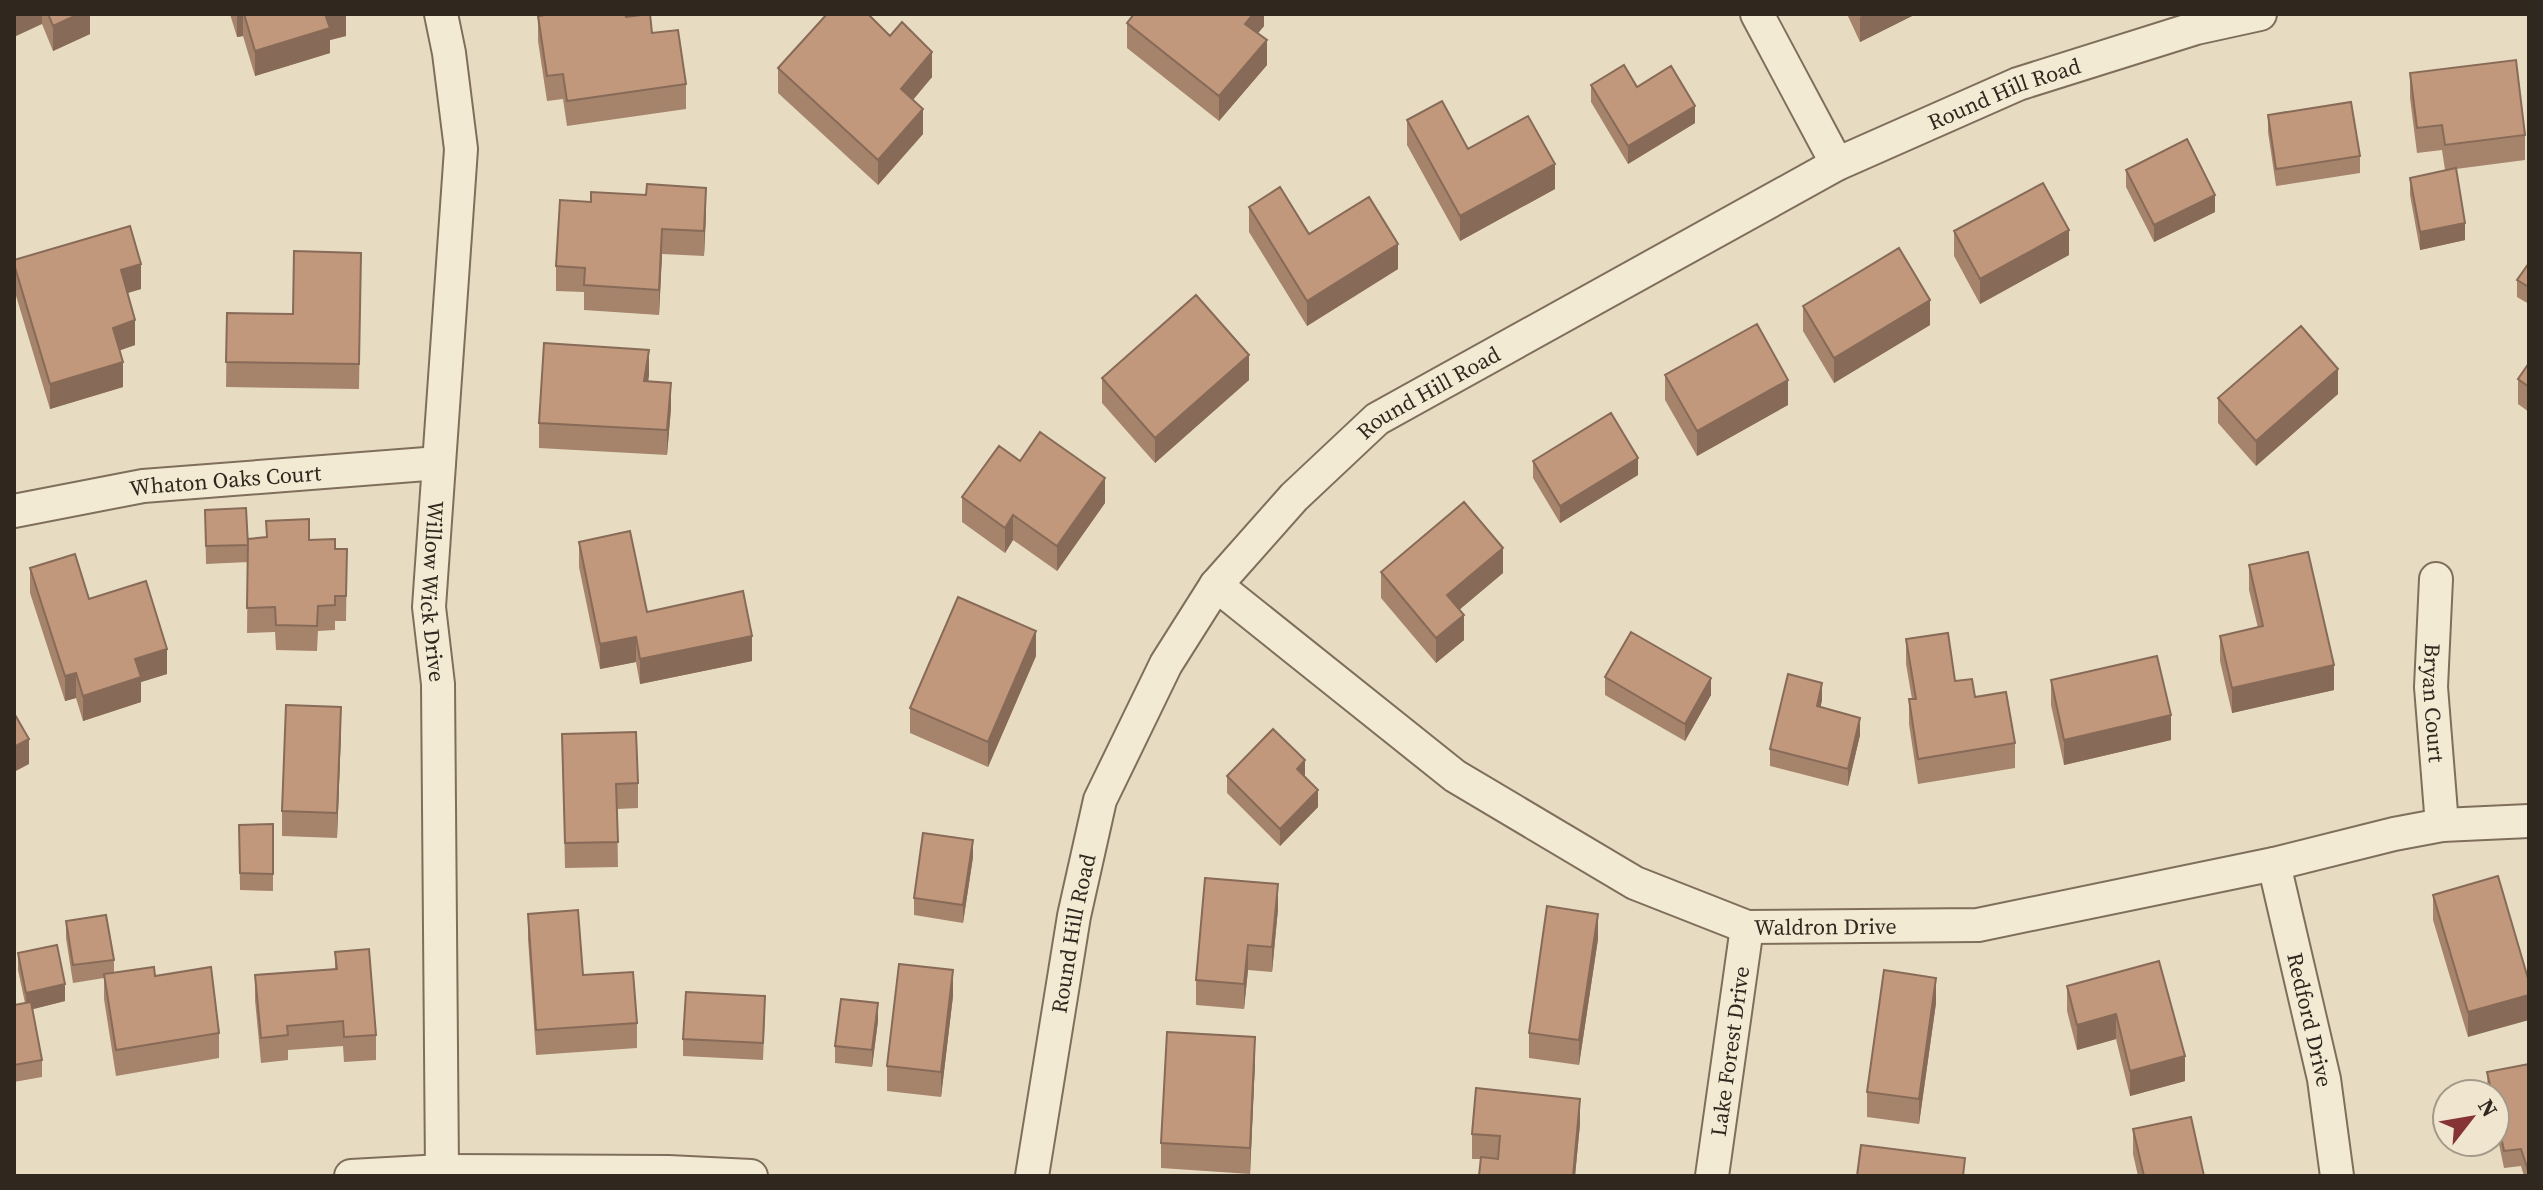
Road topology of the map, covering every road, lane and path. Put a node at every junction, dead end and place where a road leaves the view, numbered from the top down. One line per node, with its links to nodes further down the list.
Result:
1 (441, 14): 5 (street, Willow Wick Drive)
2 (1757, 14): 4 (street)
3 (2260, 14): 4 (street, Round Hill Road)
4 (1837, 164): 8 (street, Round Hill Road)
5 (439, 463): 6 (street, Whaton Oaks Court); 13 (street, Willow Wick Drive)
6 (14, 511)
7 (2436, 579): 10 (street, Bryan Court)
8 (1216, 585): 12 (street, Waldron Drive); 16 (street, Round Hill Road)
9 (2529, 821): 10 (street, Waldron Drive)
10 (2442, 825): 11 (street, Waldron Drive)
11 (2274, 864): 12 (street, Waldron Drive); 18 (street, Redford Drive)
12 (1747, 927): 17 (street, Lake Forest Drive)
13 (442, 1171): 14 (street); 15 (street)
14 (351, 1176)
15 (751, 1176)
16 (1032, 1176)
17 (1712, 1176)
18 (2337, 1176)

